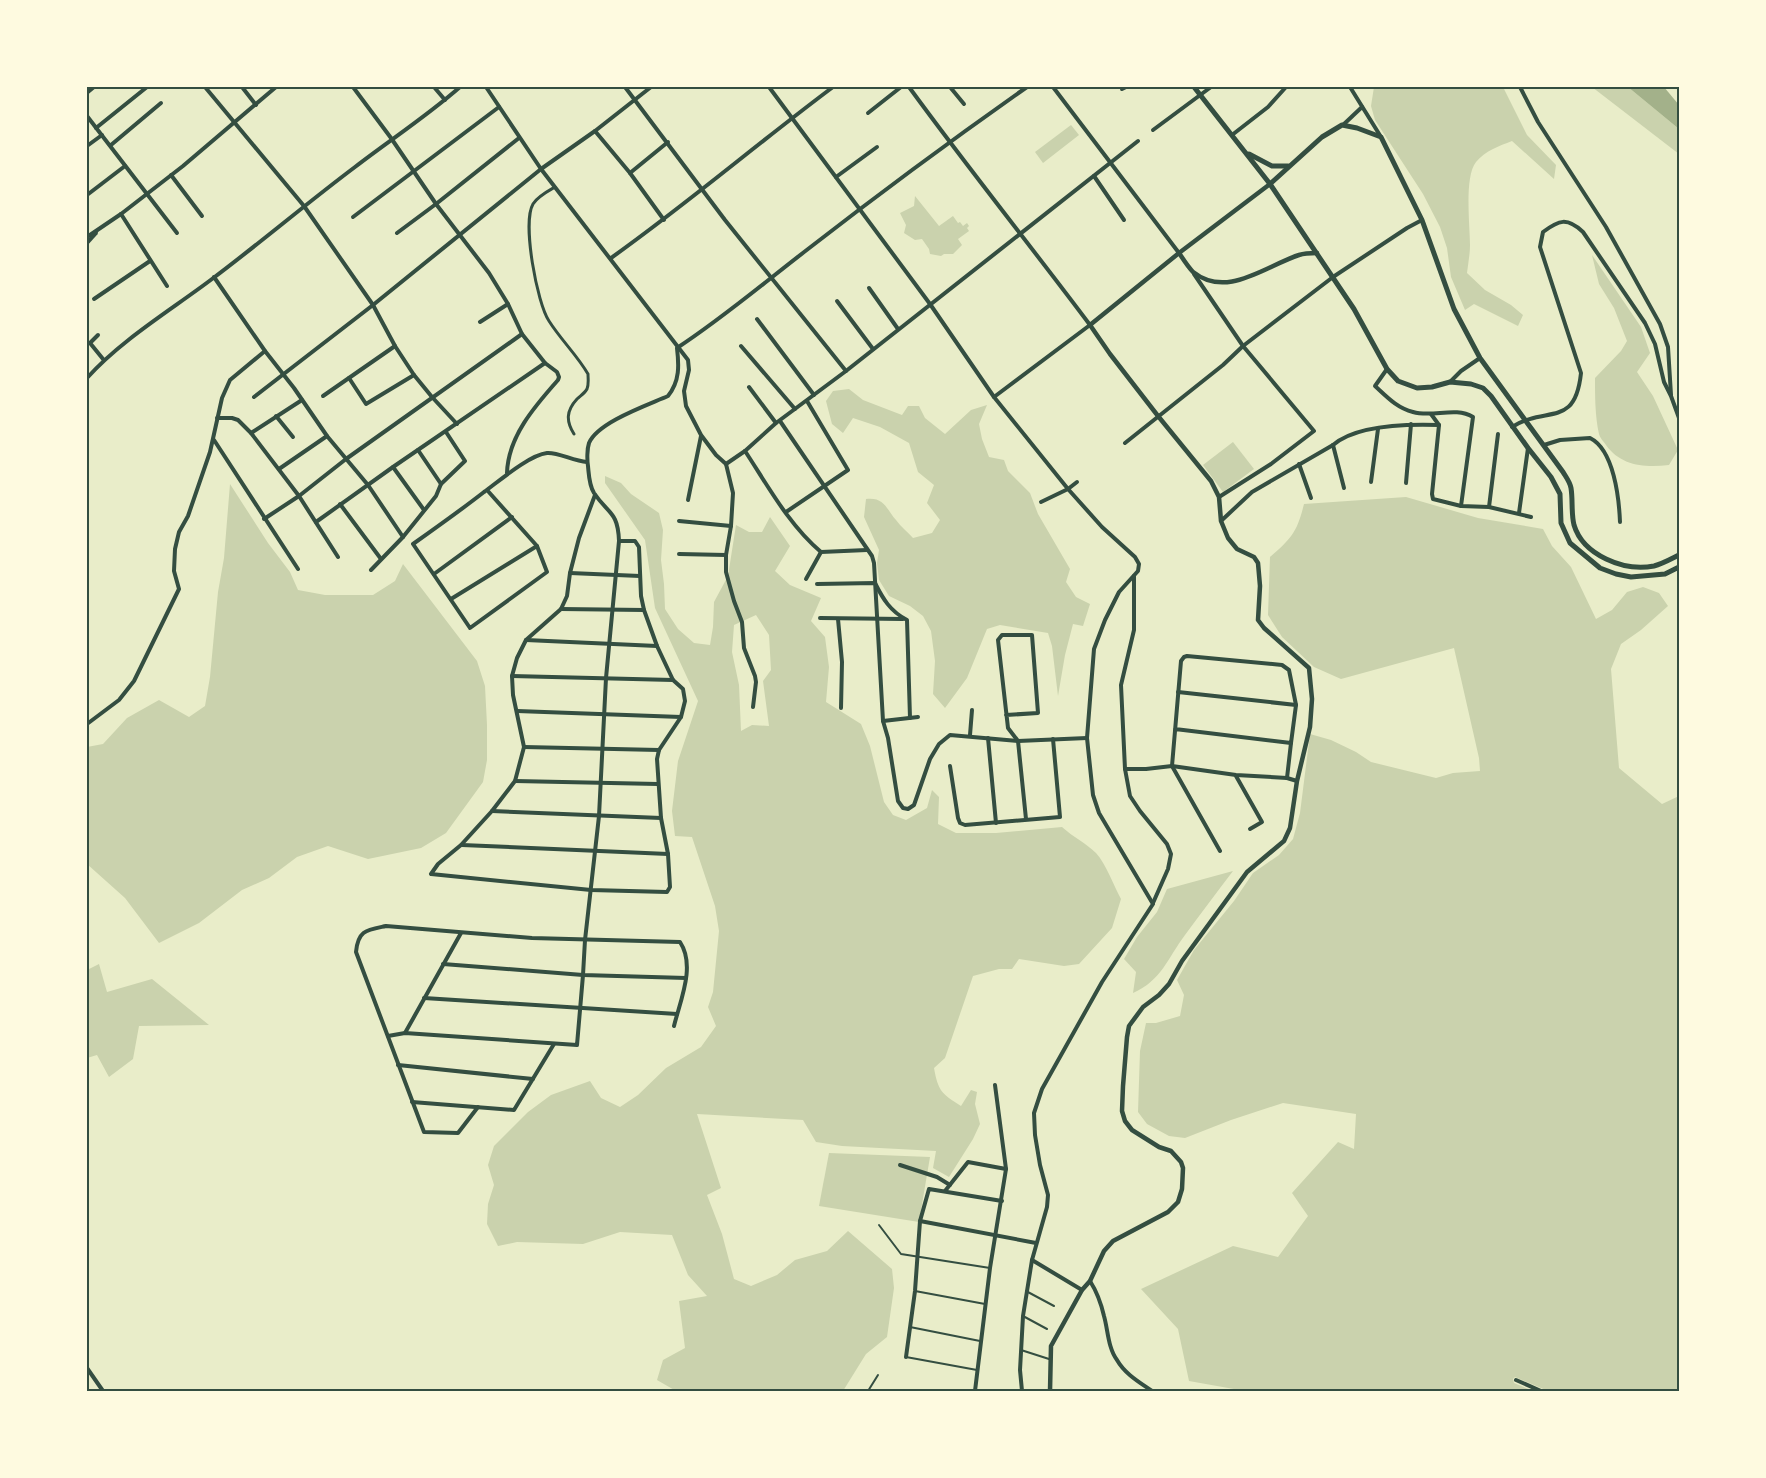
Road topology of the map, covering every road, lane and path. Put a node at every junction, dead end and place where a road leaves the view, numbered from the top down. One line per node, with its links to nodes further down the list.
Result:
1 (93, 87): 24 (main road)
2 (147, 87): 38 (street)
3 (205, 87): 36 (street)
4 (242, 87): 30 (street)
5 (276, 87): 30 (street)
6 (353, 87): 44 (street)
7 (434, 87): 27 (street)
8 (460, 87): 27 (street)
9 (486, 87): 31 (street)
10 (625, 87): 26 (street)
11 (651, 87): 26 (street)
12 (769, 87): 35 (street)
13 (834, 87): 35 (street)
14 (901, 87): 33 (street)
15 (909, 87): 48 (street)
16 (950, 87): 29 (street)
17 (1028, 87): 48 (street)
18 (1053, 87): 53 (street)
19 (1194, 87): 25 (main road)
20 (1211, 87): 25 (street)
21 (1286, 87): 42 (street)
22 (1350, 87): 32 (street)
23 (1520, 87): 123 (street)
24 (87, 92)
25 (1200, 95): 39 (street); 42 (main road)
26 (635, 99): 40 (street); 47 (street)
27 (445, 100): 44 (street)
28 (161, 103): 49 (street)
29 (964, 104)
30 (256, 105): 36 (street)
31 (499, 107): 45 (street); 57 (street)
32 (1362, 107): 37 (street); 43 (street)
33 (868, 113)
34 (87, 116): 38 (street)
35 (792, 118): 61 (street); 64 (street)
36 (235, 123): 59 (street); 68 (street)
37 (1342, 125): 43 (main road); 54 (main road)
38 (96, 128): 41 (street)
39 (1153, 130)
40 (595, 131): 56 (street); 58 (street)
41 (102, 135): 49 (street); 50 (street)
42 (1232, 135): 52 (main road)
43 (1381, 137): 75 (main road)
44 (391, 138): 57 (street); 68 (street)
45 (519, 138): 56 (street); 67 (street)
46 (1138, 141): 53 (street)
47 (668, 142): 58 (street); 64 (street)
48 (949, 142): 69 (street); 79 (street)
49 (111, 145): 55 (street)
50 (87, 146)
51 (877, 147): 61 (street)
52 (1246, 152): 54 (main road); 62 (main road)
53 (1112, 162): 60 (street); 83 (street)
54 (1289, 165): 62 (main road)
55 (125, 166): 65 (street); 66 (street)
56 (541, 169): 63 (street); 80 (street)
57 (413, 172): 67 (street); 72 (street)
58 (630, 173): 73 (street)
59 (171, 175): 66 (street); 71 (street)
60 (1094, 176): 74 (street); 79 (street)
61 (836, 177): 69 (street)
62 (1270, 184): 83 (street); 84 (main road)
63 (555, 187): 85 (street); 144 (street)
64 (702, 190): 73 (street); 89 (street)
65 (87, 195)
66 (147, 195): 70 (street); 77 (street)
67 (436, 204): 78 (street); 80 (street)
68 (304, 206): 88 (street); 97 (street)
69 (861, 210): 89 (street); 96 (street)
70 (121, 214): 76 (street); 86 (street)
71 (202, 216)
72 (353, 217)
73 (664, 220): 85 (street)
74 (1124, 220)
75 (1422, 220): 90 (street); 110 (main road)
76 (103, 226): 81 (street); 82 (street)
77 (177, 232)
78 (398, 233)
79 (1021, 233): 96 (street); 100 (street)
80 (459, 235): 95 (street); 97 (street)
81 (87, 237)
82 (87, 243)
83 (1179, 253): 87 (street); 100 (street)
84 (1317, 253): 87 (street); 90 (main road)
85 (611, 258): 107 (street)
86 (151, 261): 91 (street); 93 (street)
87 (1192, 271): 106 (street)
88 (214, 277): 109 (street); 111 (street)
89 (771, 277): 107 (street); 114 (street)
90 (1333, 277): 106 (street); 113 (main road)
91 (167, 286)
92 (869, 288): 101 (street)
93 (94, 299)
94 (837, 301): 108 (street)
95 (508, 304): 99 (street); 102 (street)
96 (930, 304): 101 (street); 126 (street)
97 (373, 305): 104 (street); 116 (street)
98 (757, 319): 121 (street)
99 (480, 322)
100 (1090, 325): 126 (street); 132 (street)
101 (898, 329): 108 (street)
102 (522, 334): 112 (street); 125 (street)
103 (98, 335): 111 (street)
104 (395, 346): 115 (street); 118 (street)
105 (741, 346): 129 (street)
106 (1243, 346): 132 (street); 176 (street)
107 (677, 348): 146 (street); 157 (street)
108 (873, 349): 114 (street)
109 (265, 351): 116 (street); 133 (street)
110 (1480, 358): 119 (street); 135 (main road)
111 (104, 359): 117 (street)
112 (545, 363): 137 (street); 162 (street)
113 (1387, 369): 119 (main road); 130 (street)
114 (846, 371): 121 (street)
115 (414, 375): 118 (street); 125 (street)
116 (284, 376): 124 (street); 127 (street)
117 (87, 378)
118 (349, 378): 122 (street)
119 (1450, 382): 140 (main road)
120 (749, 387): 136 (street)
121 (814, 395): 128 (street)
122 (323, 396)
123 (1671, 396): 134 (street); 135 (street)
124 (254, 397)
125 (432, 397): 137 (street); 156 (street)
126 (994, 397): 170 (street)
127 (302, 400): 131 (street); 147 (street)
128 (807, 401): 129 (street); 168 (street)
129 (795, 409): 136 (street)
130 (1430, 413): 139 (street); 181 (street)
131 (276, 416): 143 (street); 148 (street)
132 (1158, 416): 150 (street); 176 (street)
133 (217, 418): 143 (street); 149 (street)
134 (1679, 418)
135 (1523, 420): 140 (street); 152 (main road)
136 (778, 422): 155 (street); 168 (street)
137 (457, 424): 142 (street)
138 (1411, 424): 139 (street); 141 (street); 165 (street)
139 (1439, 425): 181 (street)
140 (1512, 427): 153 (main road)
141 (1378, 429): 151 (street); 164 (street)
142 (446, 432): 154 (street); 166 (street)
143 (252, 434): 161 (street)
144 (574, 434)
145 (1498, 434): 182 (street)
146 (701, 435): 158 (street); 178 (street)
147 (327, 436): 156 (street); 161 (street)
148 (293, 437)
149 (214, 440): 188 (street); 241 (street)
150 (1125, 443)
151 (1333, 445): 159 (street); 169 (street)
152 (1543, 446): 192 (street); 201 (main road)
153 (1528, 448): 185 (street); 204 (main road)
154 (418, 450): 160 (street); 166 (street)
155 (745, 452): 158 (street); 184 (street)
156 (346, 459): 167 (street); 174 (street)
157 (587, 462): 162 (street); 173 (street)
158 (726, 464): 193 (street)
159 (1299, 464): 177 (street); 190 (street)
160 (393, 467): 167 (street); 183 (street)
161 (279, 469): 174 (street)
162 (507, 474): 171 (street)
163 (1077, 482): 170 (street)
164 (1371, 482)
165 (1406, 483)
166 (441, 484): 175 (street)
167 (368, 485): 180 (street); 194 (street)
168 (823, 486): 184 (street); 197 (street)
169 (1344, 488)
170 (1068, 489): 179 (street); 211 (street)
171 (487, 490): 186 (street); 208 (street)
172 (432, 491): 175 (street)
173 (596, 495): 195 (street); 207 (street)
174 (298, 496): 188 (street); 191 (street)
175 (436, 496): 183 (street)
176 (1219, 497): 190 (street)
177 (1311, 498)
178 (688, 500)
179 (1041, 502)
180 (340, 504): 191 (street); 203 (street)
181 (1461, 506): 182 (street)
182 (1490, 507): 185 (street)
183 (424, 510): 194 (street)
184 (786, 512): 198 (street)
185 (1519, 513): 187 (street)
186 (512, 517): 196 (street); 208 (street)
187 (1531, 517)
188 (264, 519): 205 (street)
189 (679, 521): 193 (street)
190 (1221, 521): 258 (street)
191 (316, 522): 202 (street)
192 (1620, 522)
193 (731, 526): 200 (street)
194 (403, 537): 203 (street)
195 (619, 541): 209 (street); 210 (street)
196 (537, 546): 215 (street); 215 (street)
197 (867, 550): 198 (street); 213 (street)
198 (821, 552): 212 (street)
199 (679, 554): 200 (street)
200 (726, 555): 231 (street)
201 (1679, 555)
202 (338, 557)
203 (381, 560): 206 (street)
204 (1679, 567)
205 (298, 569)
206 (371, 570)
207 (570, 573): 209 (street); 216 (street)
208 (434, 574): 215 (street)
209 (615, 575): 210 (street); 218 (street)
210 (640, 576): 217 (street)
211 (1134, 576): 245 (street); 254 (street)
212 (806, 579)
213 (875, 583): 214 (street); 220 (street); 222 (street)
214 (817, 584)
215 (451, 599)
216 (561, 609): 218 (street); 223 (street)
217 (644, 610): 218 (street); 225 (street)
218 (611, 611): 224 (street)
219 (820, 618): 221 (street)
220 (878, 618): 221 (street); 222 (street); 240 (street)
221 (838, 619): 232 (street)
222 (907, 620): 239 (street)
223 (526, 640): 224 (street); 226 (street)
224 (609, 644): 225 (street); 227 (street)
225 (657, 646): 228 (street)
226 (512, 676): 227 (street); 234 (street)
227 (606, 678): 228 (street); 235 (street)
228 (673, 680): 237 (street)
229 (1178, 692): 230 (street); 230 (street); 242 (street)
230 (1296, 705): 248 (street)
231 (753, 707)
232 (841, 708)
233 (972, 710): 243 (street)
234 (517, 711): 235 (street); 249 (street)
235 (604, 714): 237 (street); 250 (street)
236 (1006, 714): 236 (street); 247 (street)
237 (681, 717): 251 (street)
238 (918, 717): 239 (street)
239 (910, 718): 240 (street)
240 (883, 721): 243 (street)
241 (87, 724)
242 (1175, 729): 248 (street); 253 (street)
243 (970, 735): 244 (street)
244 (988, 738): 247 (street); 265 (street)
245 (1086, 738): 246 (street); 272 (street)
246 (1053, 739): 247 (street); 264 (street)
247 (1018, 741): 264 (street)
248 (1291, 742): 256 (street)
249 (524, 747): 250 (street); 257 (street)
250 (603, 748): 251 (street); 259 (street)
251 (659, 750): 260 (street)
252 (950, 766): 265 (street)
253 (1172, 766): 254 (street); 255 (street); 269 (street)
254 (1125, 769): 272 (street)
255 (1236, 775): 256 (street); 266 (street)
256 (1287, 778): 258 (street)
257 (515, 781): 259 (street); 261 (street)
258 (1297, 781): 302 (street)
259 (601, 782): 260 (street); 262 (street)
260 (658, 784): 263 (street)
261 (492, 811): 262 (street); 267 (street)
262 (599, 816): 263 (street); 268 (street)
263 (661, 818): 270 (street)
264 (1026, 819): 265 (street)
265 (996, 823)
266 (1250, 829)
267 (461, 845): 268 (street); 271 (street)
268 (595, 850): 270 (street); 271 (street)
269 (1220, 851)
270 (668, 854): 271 (street)
271 (591, 890): 274 (street)
272 (1153, 904): 298 (street)
273 (460, 933): 274 (street); 275 (street); 283 (street)
274 (585, 940): 276 (street); 277 (street)
275 (443, 964): 276 (street); 278 (street)
276 (584, 975): 277 (street); 279 (street)
277 (686, 978): 280 (street)
278 (424, 998): 279 (street); 282 (street)
279 (581, 1008): 280 (street); 284 (street)
280 (677, 1014): 281 (street)
281 (674, 1026)
282 (405, 1033): 283 (street); 284 (street)
283 (387, 1036): 285 (street)
284 (554, 1043): 286 (street)
285 (398, 1065): 286 (street); 288 (street)
286 (533, 1079): 289 (street)
287 (995, 1085): 291 (street)
288 (412, 1102): 289 (street); 289 (street)
289 (478, 1107)
290 (900, 1165): 292 (street)
291 (1006, 1168): 292 (street); 294 (street)
292 (950, 1185): 293 (street)
293 (945, 1191): 294 (street); 295 (street)
294 (1002, 1201): 297 (street)
295 (920, 1221): 297 (street); 299 (street)
296 (879, 1225): 299 (lane)
297 (995, 1236): 298 (street); 301 (street)
298 (1036, 1243): 300 (street)
299 (918, 1256): 301 (lane); 305 (street)
300 (1032, 1260): 303 (street); 304 (street)
301 (990, 1268): 306 (street)
302 (1090, 1281): 303 (street); 324 (street)
303 (1082, 1290): 314 (street)
304 (1026, 1291): 307 (lane); 308 (street)
305 (915, 1292): 306 (lane); 309 (street)
306 (985, 1304): 311 (street)
307 (1054, 1306)
308 (1023, 1316): 310 (lane); 312 (street)
309 (910, 1327): 311 (lane); 313 (street)
310 (1047, 1329)
311 (980, 1341): 316 (street)
312 (1020, 1350): 314 (lane); 322 (street)
313 (906, 1357): 316 (lane)
314 (1050, 1359): 323 (street)
315 (87, 1368): 319 (street)
316 (976, 1371): 321 (street)
317 (878, 1375): 320 (lane)
318 (1516, 1380): 325 (street)
319 (103, 1391)
320 (868, 1391)
321 (975, 1391)
322 (1022, 1391)
323 (1050, 1391)
324 (1152, 1391)
325 (1541, 1391)

